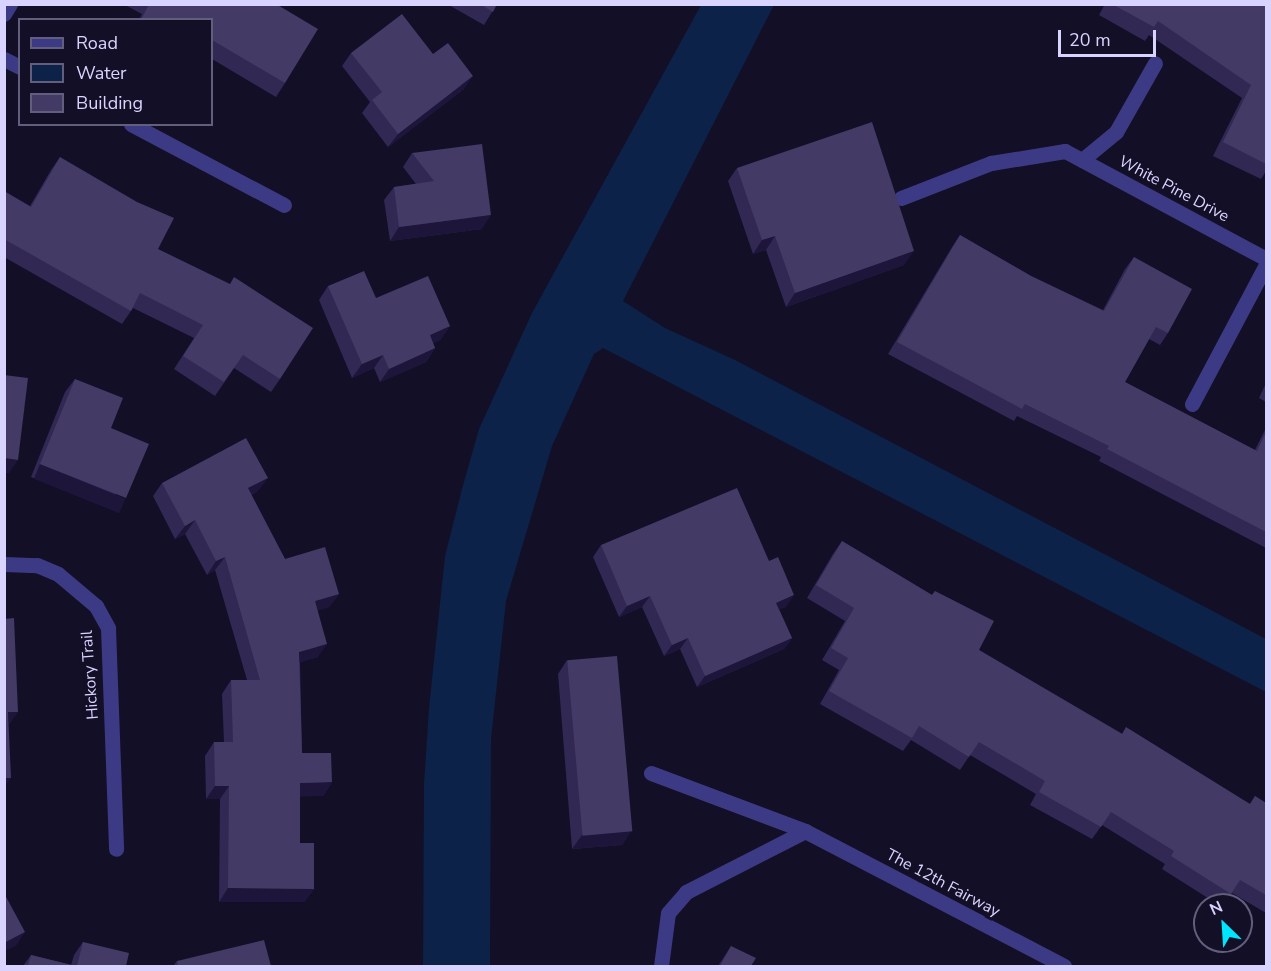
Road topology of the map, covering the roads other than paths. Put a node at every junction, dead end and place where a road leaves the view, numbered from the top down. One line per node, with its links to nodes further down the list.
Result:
1 (10, 4): 2 (street)
2 (4, 14)
3 (4, 59): 5 (street)
4 (1155, 63): 7 (street)
5 (18, 66)
6 (135, 126): 9 (street)
7 (1082, 160): 8 (street, White Pine Drive); 10 (street, White Pine Drive)
8 (901, 198)
9 (284, 205)
10 (1266, 259)
11 (1266, 265): 12 (street)
12 (1192, 405)
13 (4, 564): 16 (street, Hickory Trail)
14 (651, 773): 15 (street, The 12th Fairway)
15 (805, 831): 17 (street); 18 (street, The 12th Fairway)
16 (116, 849)
17 (661, 966)
18 (1064, 966)

